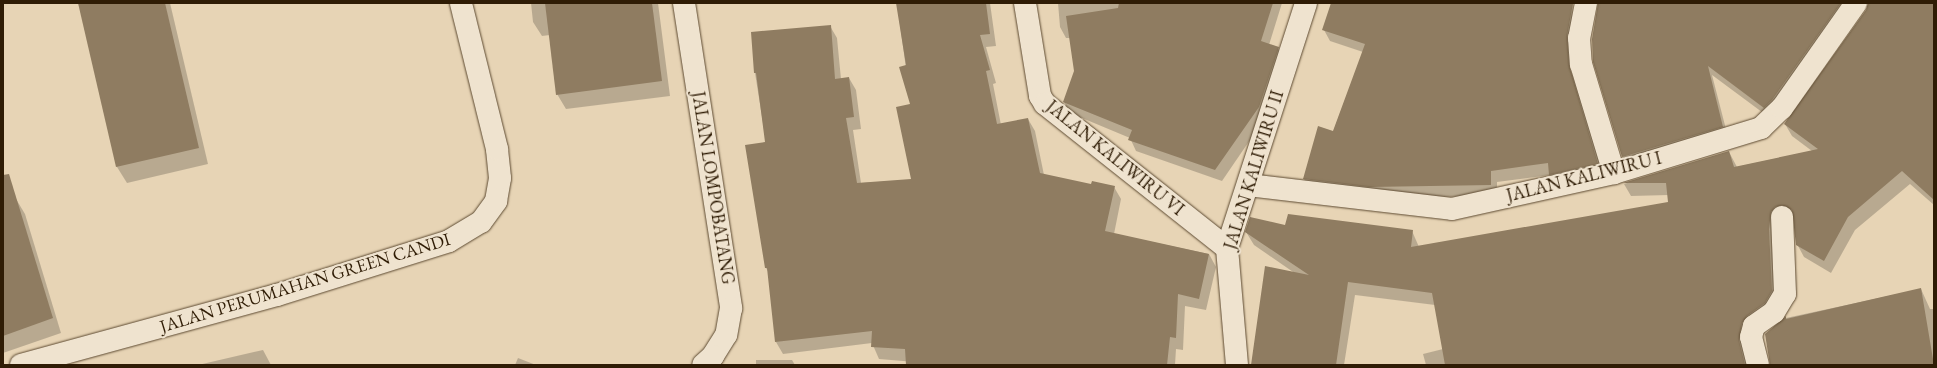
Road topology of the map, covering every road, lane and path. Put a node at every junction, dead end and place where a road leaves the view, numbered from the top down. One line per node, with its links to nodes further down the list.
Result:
1 (461, 3): 11 (street, JALAN PERUMAHAN GREEN CANDI)
2 (684, 3): 12 (street, JALAN LOMPOBATANG)
3 (1025, 3): 10 (street, JALAN KALIWIRU VI)
4 (1306, 3): 8 (street, JALAN KALIWIRU II)
5 (1586, 3): 7 (street)
6 (1856, 3): 7 (street, JALAN KALIWIRU I)
7 (1614, 173): 8 (street, JALAN KALIWIRU I)
8 (1248, 185): 10 (street, JALAN KALIWIRU II)
9 (1782, 217): 14 (street)
10 (1227, 248): 13 (street, JALAN KALIWIRU II)
11 (21, 365)
12 (703, 365)
13 (1237, 365)
14 (1758, 365)

